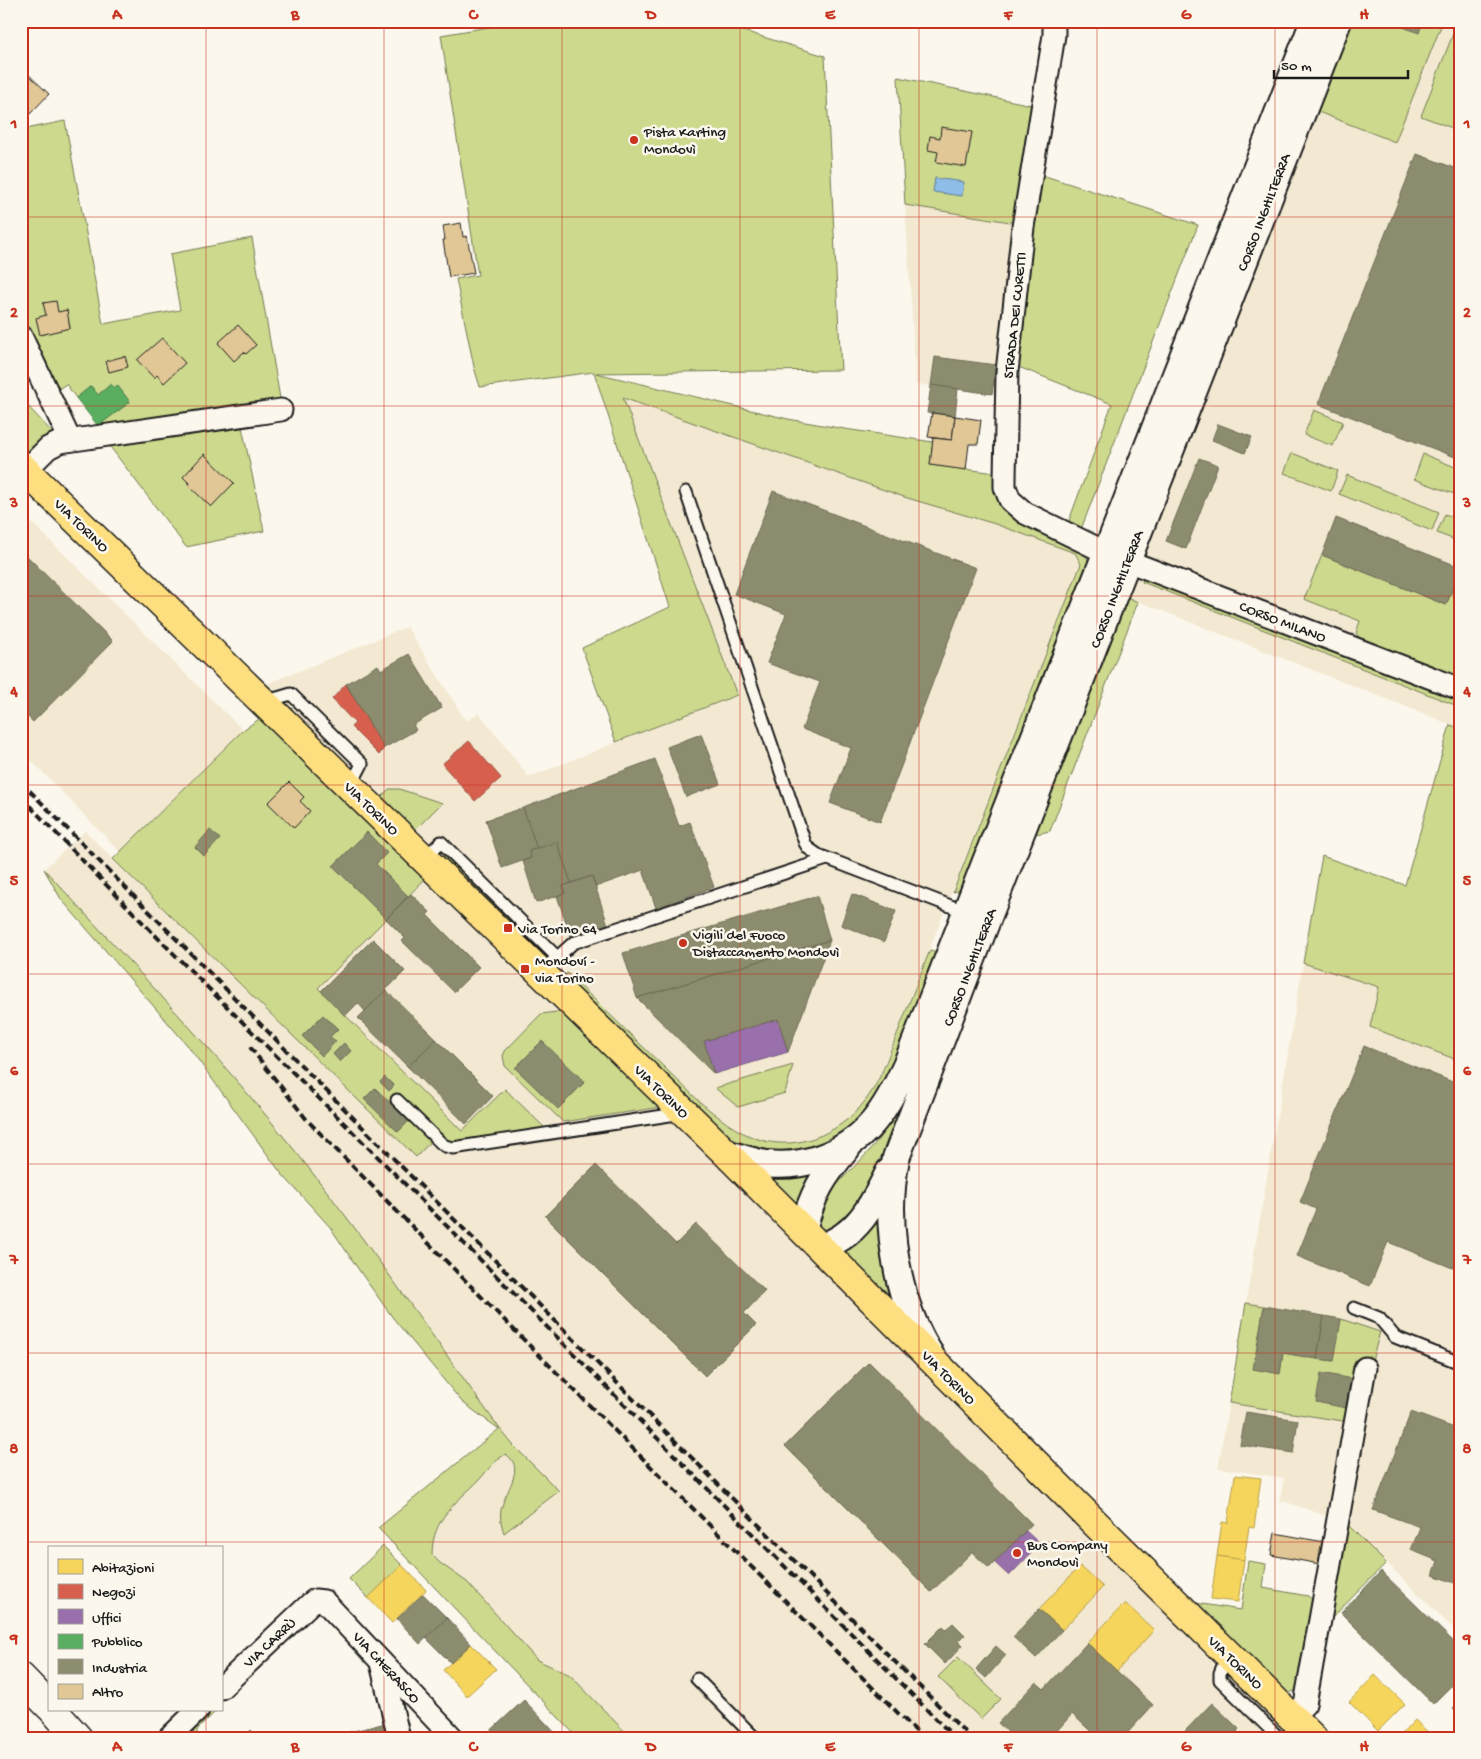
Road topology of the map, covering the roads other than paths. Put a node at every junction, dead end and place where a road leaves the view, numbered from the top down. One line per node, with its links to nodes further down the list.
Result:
1 (1054, 21): 10 (street, STRADA DEI CURETTI)
2 (1314, 21): 5 (street, CORSO INGHILTERRA)
3 (1338, 21): 5 (street, CORSO INGHILTERRA)
4 (21, 336): 7 (street)
5 (1181, 393): 10 (street, CORSO INGHILTERRA)
6 (281, 410): 7 (street, VIA TORINO)
7 (70, 440): 8 (street, VIA TORINO)
8 (24, 468): 14 (main road, VIA TORINO)
9 (686, 492): 12 (lane, CORSO INGHILTERRA)
10 (1117, 557): 11 (street, CORSO MILANO); 13 (street, CORSO INGHILTERRA)
11 (1460, 690)
12 (827, 858): 13 (lane, CORSO INGHILTERRA); 14 (lane)
13 (976, 916): 17 (street, CORSO INGHILTERRA); 19 (street, CORSO INGHILTERRA)
14 (549, 965): 16 (main road, VIA TORINO)
15 (397, 1100): 16 (lane)
16 (684, 1113): 18 (main road, VIA TORINO)
17 (850, 1143): 18 (street, CORSO INGHILTERRA); 20 (street, CORSO INGHILTERRA)
18 (726, 1153): 20 (main road, VIA TORINO)
19 (896, 1158): 20 (street, CORSO INGHILTERRA); 23 (street, CORSO INGHILTERRA)
20 (811, 1239): 23 (main road, VIA TORINO)
21 (1354, 1308): 22 (lane)
22 (1460, 1363)
23 (937, 1365): 33 (main road, VIA TORINO)
24 (1365, 1368): 33 (street)
25 (320, 1600): 26 (street, VIA CHERASCO); 29 (street, VIA CARRÙ)
26 (381, 1661): 36 (street); 37 (street, VIA CHERASCO)
27 (21, 1677): 30 (main road)
28 (697, 1679): 38 (lane)
29 (222, 1687)
30 (48, 1705)
31 (55, 1712): 34 (main road)
32 (196, 1712): 35 (street)
33 (1286, 1727): 39 (main road, VIA TORINO)
34 (78, 1738)
35 (169, 1738)
36 (399, 1738)
37 (453, 1738)
38 (755, 1738)
39 (1313, 1738)

